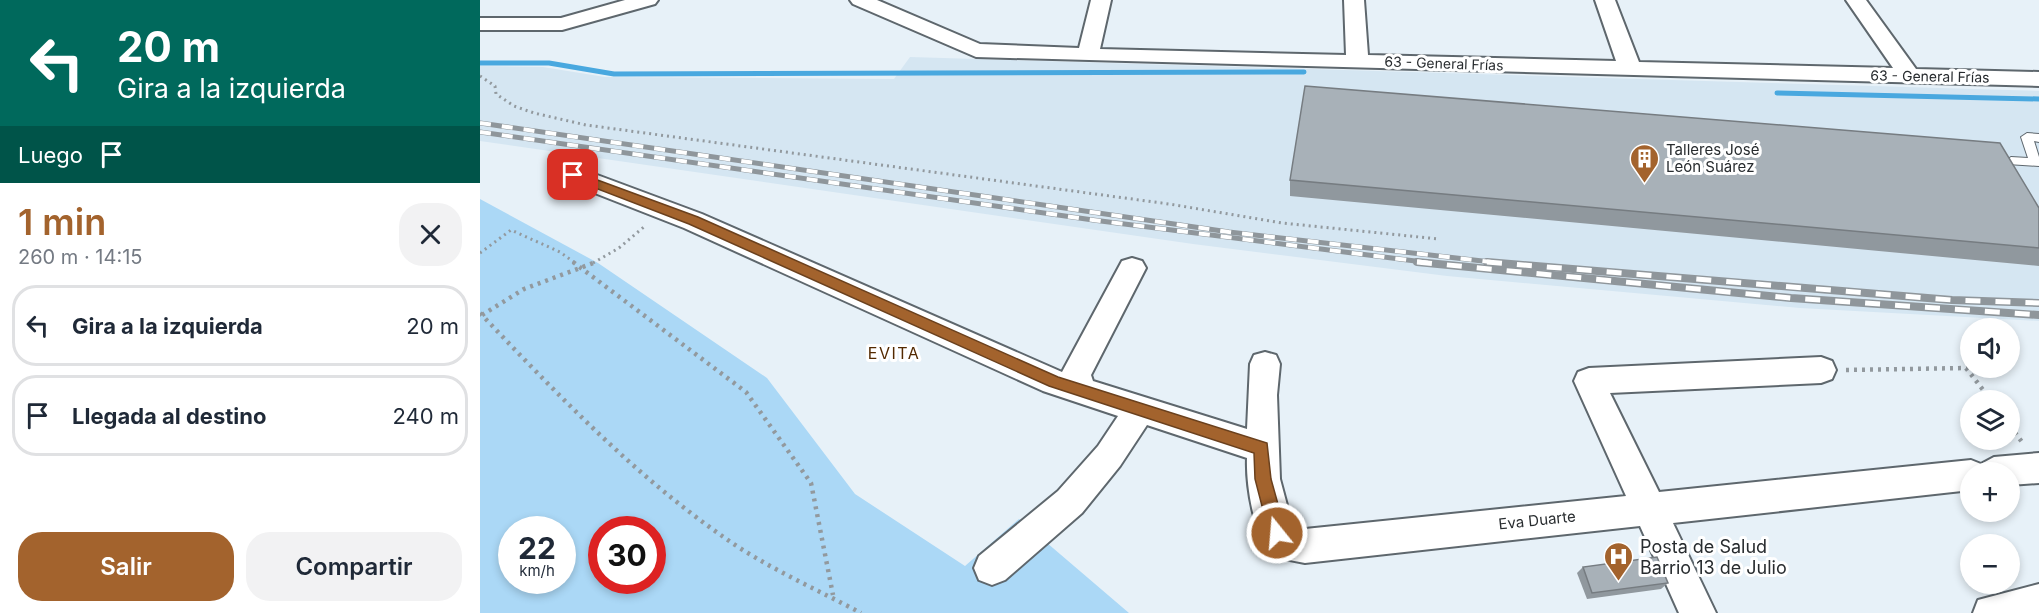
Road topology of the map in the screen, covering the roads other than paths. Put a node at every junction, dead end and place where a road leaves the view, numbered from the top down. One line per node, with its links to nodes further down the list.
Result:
1 (648, 0): 7 (street)
2 (860, 0): 8 (street, 63 - General Frías)
3 (1101, 0): 8 (street)
4 (1354, 0): 9 (street)
5 (1605, 0): 10 (street)
6 (1856, 0): 11 (street)
7 (480, 24)
8 (1088, 55): 9 (street, 63 - General Frías)
9 (1357, 61): 10 (street, 63 - General Frías)
10 (1630, 69): 11 (street, 63 - General Frías)
11 (1909, 75): 12 (street, 63 - General Frías)
12 (2039, 79)
13 (2039, 138): 14 (lane)
14 (2011, 161)
15 (573, 175): 19 (street)
16 (1132, 268): 19 (street)
17 (1265, 364): 21 (street, Eva Duarte)
18 (1821, 370): 25 (street)
19 (1078, 389): 20 (street)
20 (1140, 409): 21 (street); 26 (street)
21 (1261, 448): 25 (street, Eva Duarte)
22 (2039, 468): 23 (street)
23 (2020, 470)
24 (1960, 476): 25 (street, Eva Duarte)
25 (1648, 507): 28 (street)
26 (992, 568)
27 (2039, 602): 29 (street)
28 (1698, 613)
29 (1991, 613)

